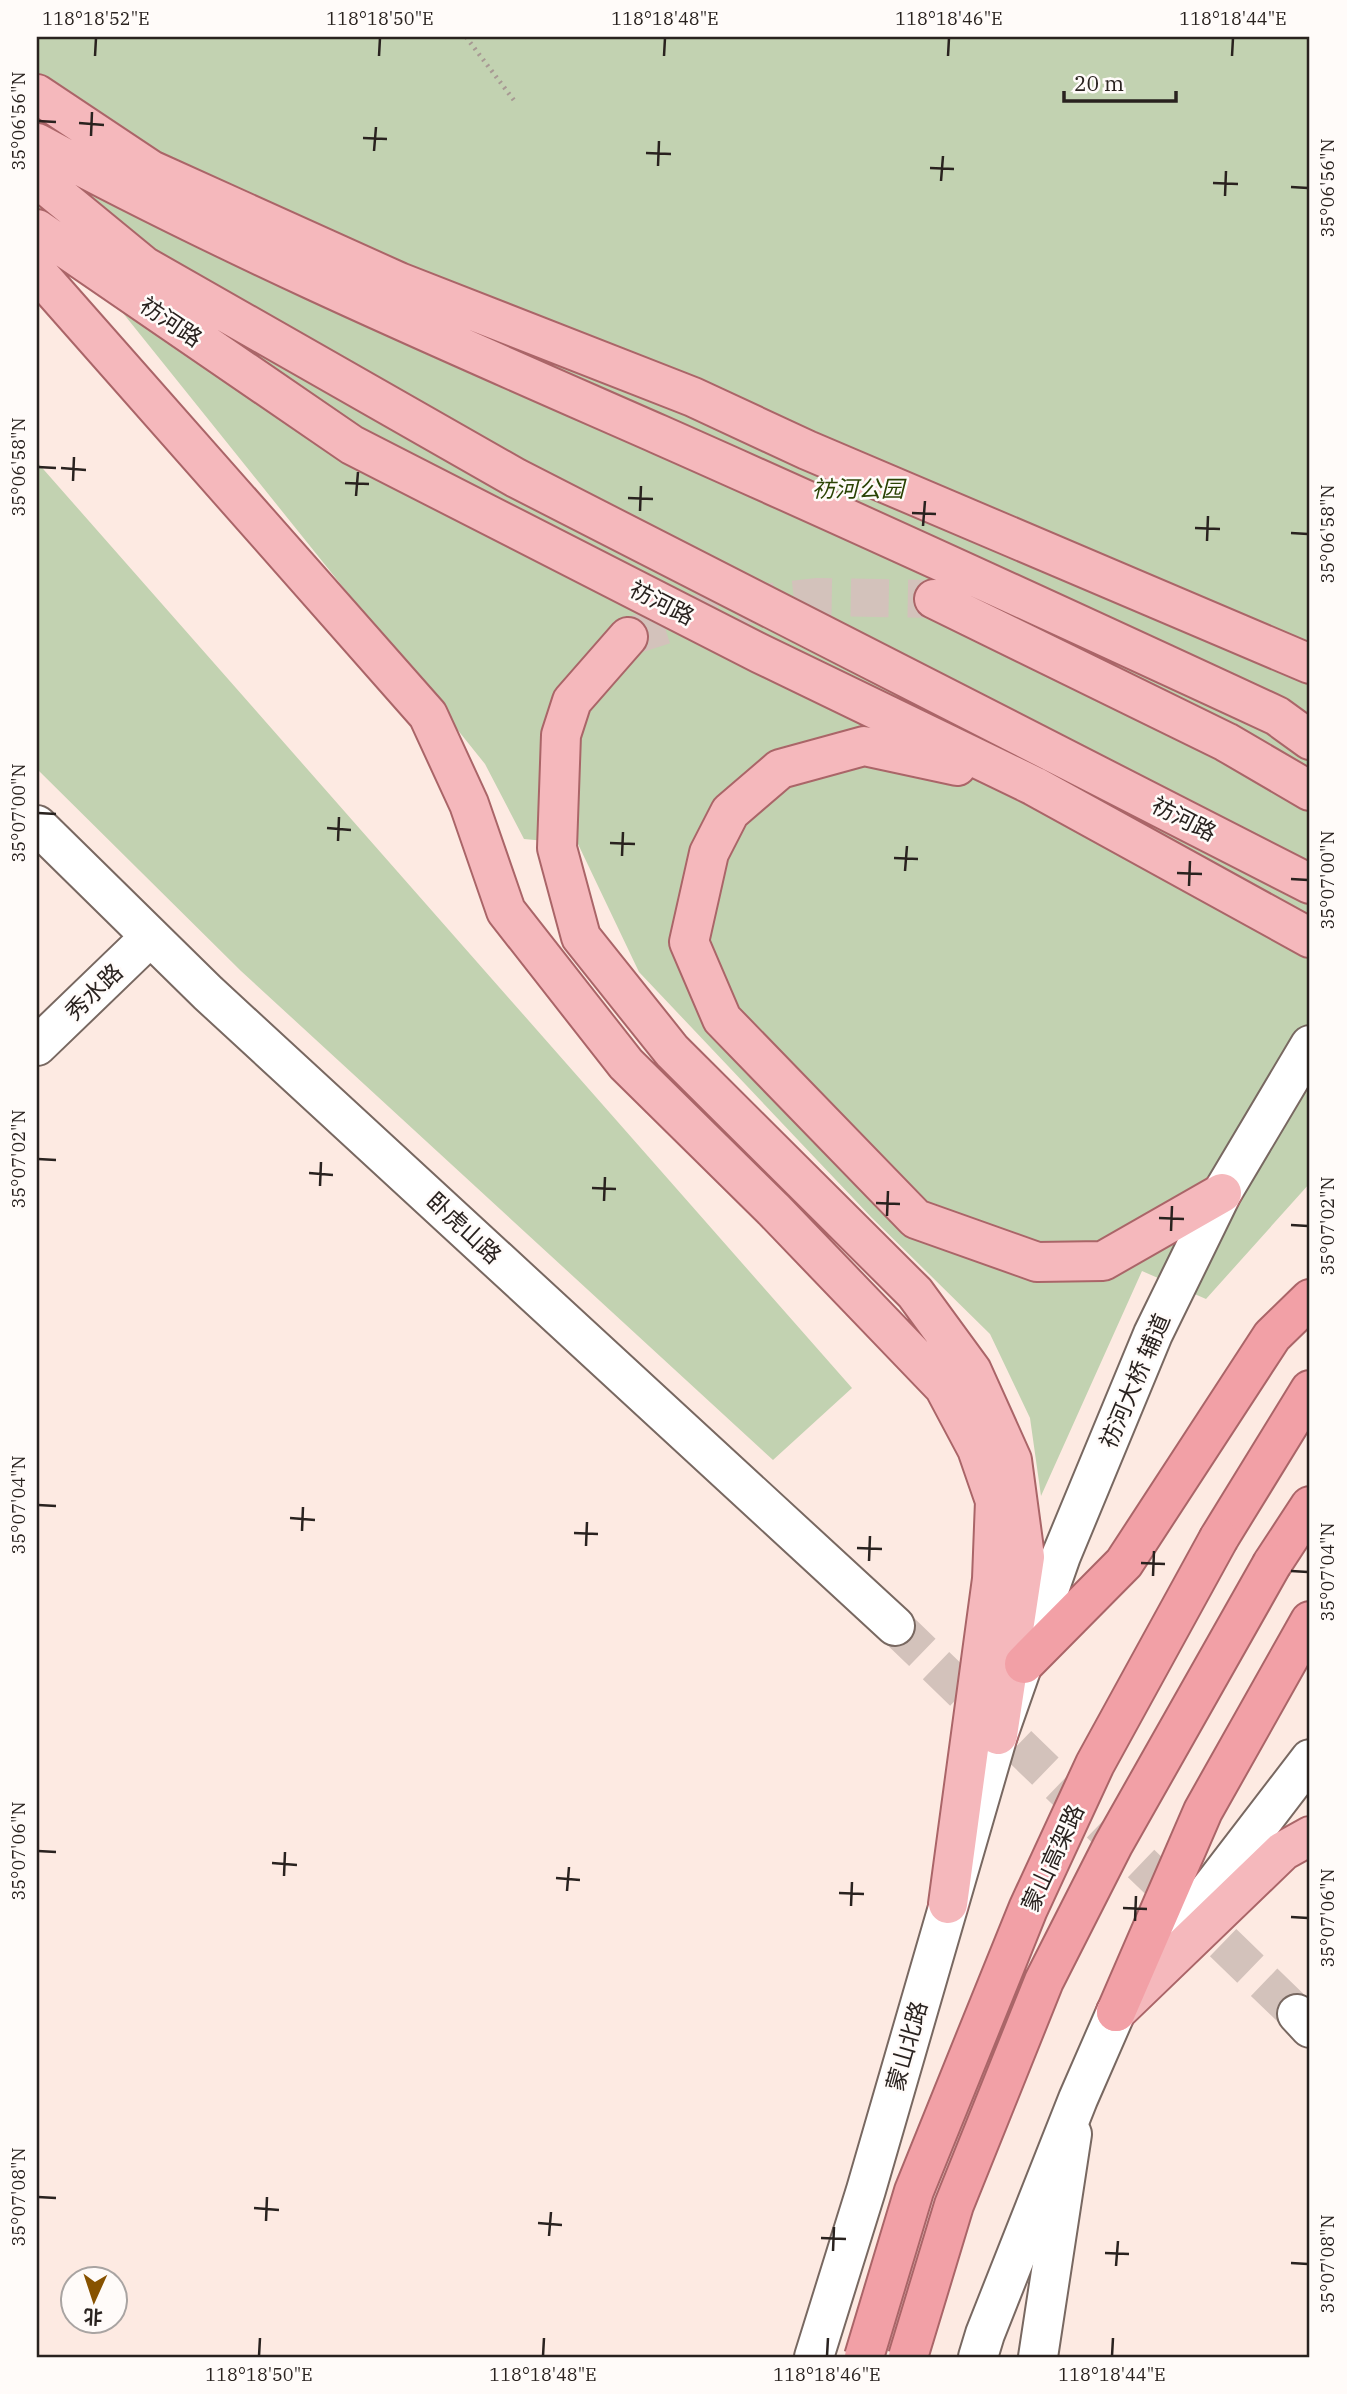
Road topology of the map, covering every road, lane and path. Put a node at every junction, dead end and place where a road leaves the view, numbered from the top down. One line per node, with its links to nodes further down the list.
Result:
1 (466, 37): 3 (path)
2 (37, 94): 10 (main road)
3 (516, 103)
4 (37, 144): 11 (main road)
5 (37, 177): 15 (main road, 祊河路)
6 (37, 229): 12 (main road, 祊河路)
7 (37, 272): 30 (main road)
8 (934, 599): 13 (main road)
9 (628, 638): 27 (main road)
10 (1310, 664)
11 (1310, 740)
12 (1034, 786): 17 (main road, 祊河路); 20 (main road)
13 (1310, 790)
14 (37, 825): 16 (main road, 卧虎山路)
15 (1310, 884)
16 (150, 937): 19 (main road, 秀水路); 25 (main road, 卧虎山路)
17 (1310, 938)
18 (1310, 1045): 20 (main road, 祊河大桥 辅道)
19 (37, 1046)
20 (1222, 1193): 26 (main road, 祊河大桥 辅道)
21 (1310, 1299): 26 (highway)
22 (1310, 1390): 34 (highway, 蒙山高架路, bridge)
23 (1310, 1506): 35 (highway, 蒙山高架路, bridge)
24 (1310, 1621): 31 (highway)
25 (895, 1626)
26 (1024, 1664): 27 (main road, 祊河大桥 辅道)
27 (998, 1735): 30 (main road, 蒙山北路)
28 (1310, 1759): 31 (main road)
29 (1310, 1836): 31 (main road)
30 (948, 1903): 33 (main road, 蒙山北路)
31 (1116, 2012): 32 (main road)
32 (1078, 2099): 36 (main road); 37 (main road)
33 (814, 2357)
34 (864, 2357)
35 (908, 2357)
36 (978, 2357)
37 (1038, 2357)

